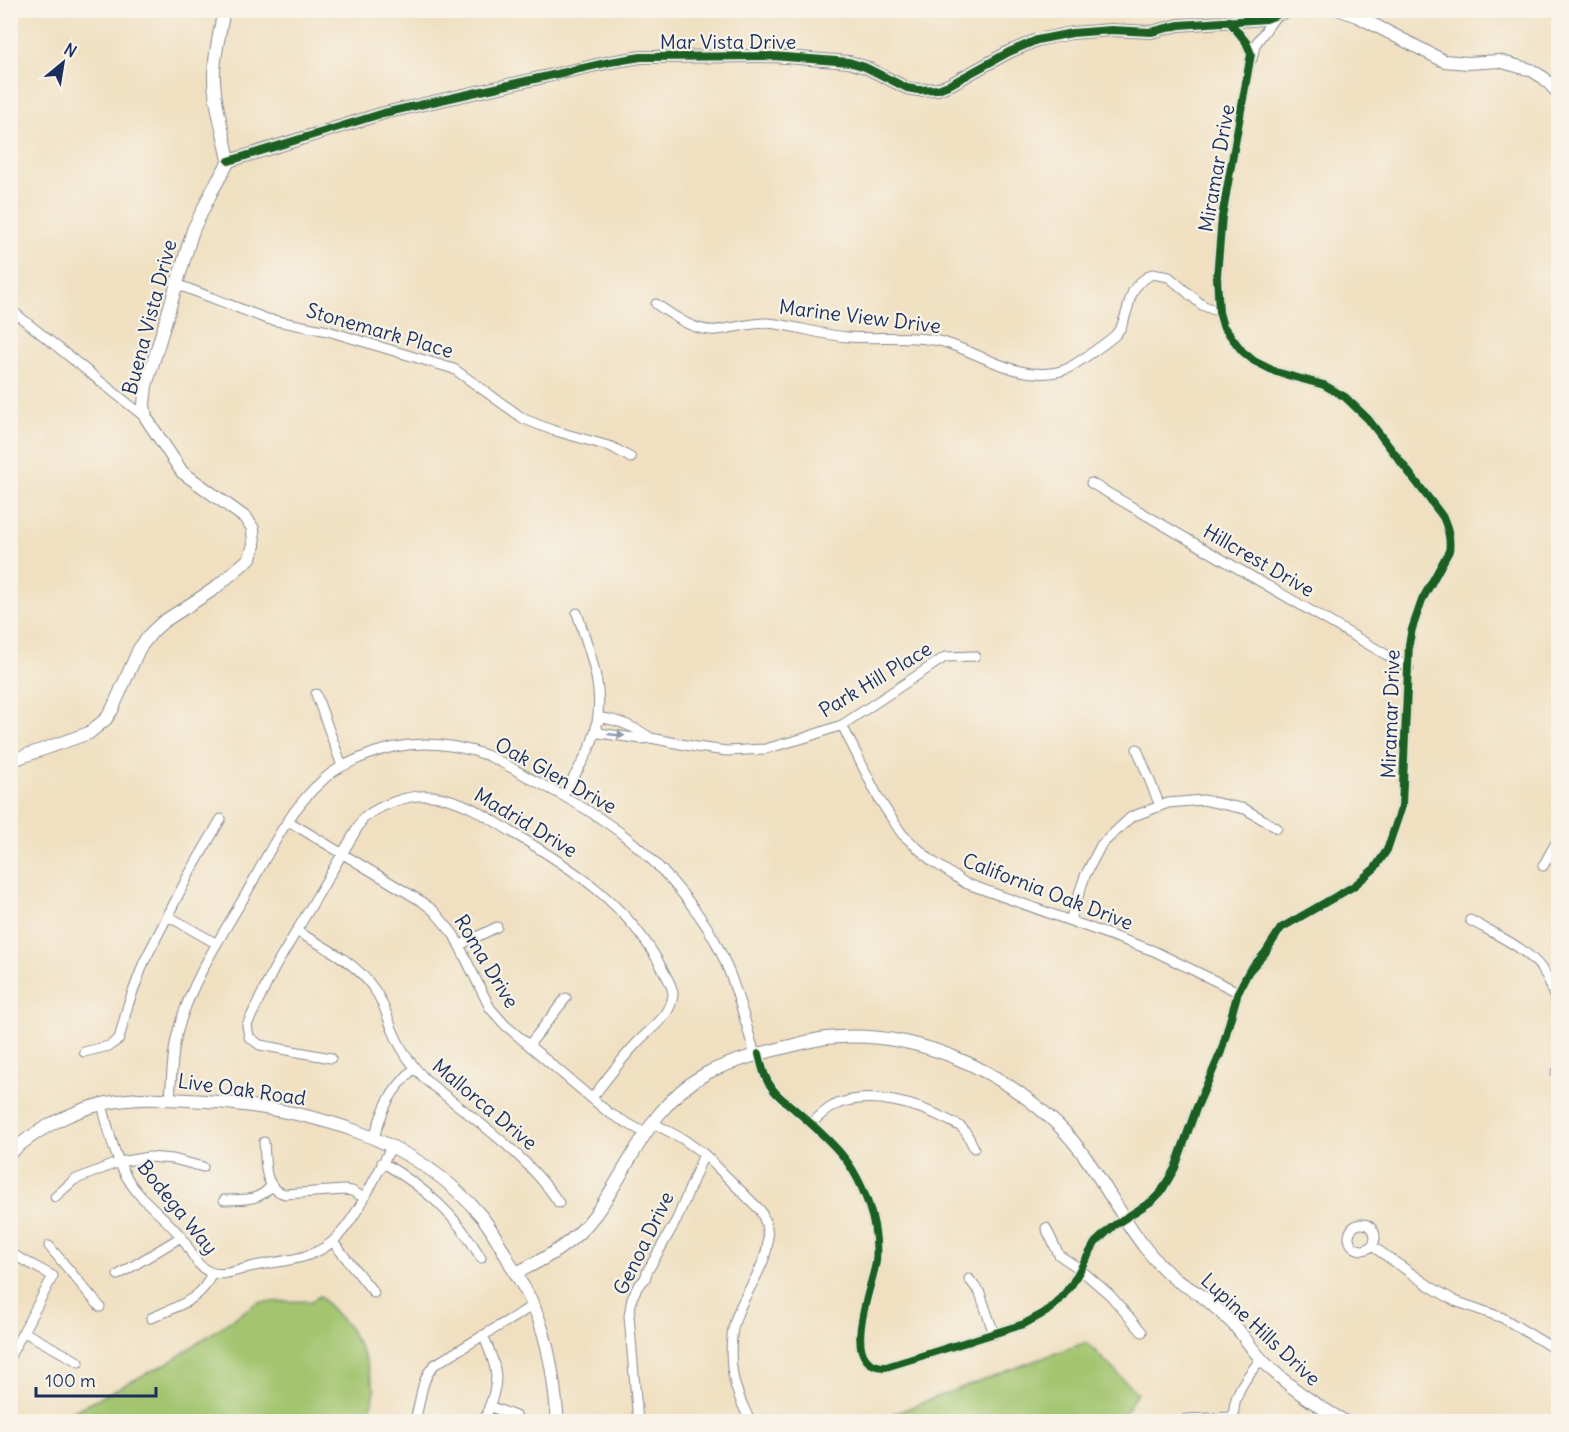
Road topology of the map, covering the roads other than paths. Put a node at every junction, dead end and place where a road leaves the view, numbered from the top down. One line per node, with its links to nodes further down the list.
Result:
1 (224, 10): 8 (street)
2 (1290, 10): 4 (street, Mar Vista Drive)
3 (1340, 10): 7 (street)
4 (1275, 17): 5 (street, Mar Vista Drive); 6 (street, Miramar Drive)
5 (1229, 21): 6 (street, Miramar Drive); 8 (street, Mar Vista Drive)
6 (1250, 68): 12 (street, Miramar Drive)
7 (1558, 93)
8 (229, 160): 9 (street, Buena Vista Drive)
9 (176, 284): 13 (street, Buena Vista Drive); 14 (street, Stonemark Place)
10 (656, 304): 12 (street, Marine View Drive)
11 (10, 309): 13 (street)
12 (1219, 312): 18 (street, Miramar Drive)
13 (146, 418): 24 (street, Buena Vista Drive)
14 (631, 458)
15 (1091, 483): 18 (street, Hillcrest Drive)
16 (577, 613): 20 (street)
17 (975, 656): 21 (street, Park Hill Place)
18 (1409, 668): 41 (street, Miramar Drive)
19 (316, 694): 25 (street)
20 (599, 721): 22 (street); 22 (street, Park Hill Place, one-way to 22); 26 (street)
21 (842, 725): 22 (street, Park Hill Place); 35 (street, California Oak Drive)
22 (651, 738)
23 (1137, 749): 27 (street)
24 (10, 761)
25 (342, 766): 26 (street, Oak Glen Drive); 29 (street, Oak Glen Drive)
26 (563, 795): 46 (street, Oak Glen Drive)
27 (1160, 806): 30 (street); 35 (street)
28 (221, 819): 34 (street)
29 (288, 821): 32 (street, Roma Drive); 39 (street, Oak Glen Drive)
30 (1277, 828)
31 (1558, 839): 33 (street)
32 (341, 853): 38 (street, Madrid Drive); 40 (street, Roma Drive); 49 (street, Madrid Drive)
33 (1543, 866)
34 (168, 916): 39 (street); 45 (street)
35 (1071, 920): 41 (street, California Oak Drive)
36 (1470, 920): 43 (street)
37 (497, 927): 40 (street)
38 (296, 930): 47 (street, Madrid Drive); 48 (street, Mallorca Drive)
39 (217, 944): 50 (street, Oak Glen Drive)
40 (460, 945): 44 (street, Roma Drive)
41 (1238, 992): 68 (street, Miramar Drive)
42 (566, 998): 44 (street)
43 (1558, 1013)
44 (529, 1045): 49 (street, Roma Drive)
45 (84, 1052)
46 (757, 1055): 52 (street, Oak Glen Drive); 53 (street, Lupine Hills Drive); 68 (street, Lupine Hills Drive)
47 (331, 1058)
48 (414, 1068): 54 (street); 67 (street, Mallorca Drive)
49 (592, 1098): 53 (street, Roma Drive)
50 (170, 1099): 51 (street, Live Oak Road); 54 (street, Live Oak Road)
51 (102, 1104): 58 (street, Live Oak Road); 60 (street, Bodega Way)
52 (811, 1124): 57 (street); 89 (street, Oak Glen Drive)
53 (648, 1128): 59 (street, Roma Drive); 79 (street, Lupine Hills Drive)
54 (374, 1137): 56 (street, Live Oak Road)
55 (264, 1142): 63 (street)
56 (392, 1146): 61 (street, Bodega Way); 79 (street, Live Oak Road)
57 (974, 1148)
58 (10, 1153)
59 (704, 1154): 102 (street, Genoa Drive); 103 (street, Roma Drive)
60 (119, 1162): 62 (street); 64 (street); 70 (street, Bodega Way)
61 (382, 1162): 65 (street, Bodega Way); 75 (street)
62 (203, 1167)
63 (271, 1186): 65 (street); 66 (street)
64 (56, 1197)
65 (363, 1197): 71 (street, Bodega Way)
66 (224, 1200)
67 (559, 1203)
68 (1125, 1218): 77 (street, Miramar Drive); 93 (street, Lupine Hills Drive)
69 (1047, 1228): 77 (street)
70 (181, 1237): 78 (street, Bodega Way); 80 (street)
71 (333, 1242): 78 (street, Bodega Way); 83 (street)
72 (49, 1246): 76 (street)
73 (1372, 1246): 91 (street)
74 (10, 1253): 81 (street)
75 (481, 1258)
76 (66, 1267): 81 (street); 85 (street)
77 (1080, 1269): 88 (street); 89 (street, Miramar Drive)
78 (211, 1273): 86 (street)
79 (516, 1273): 84 (street, Live Oak Road)
80 (118, 1275)
81 (53, 1276): 87 (street)
82 (969, 1279): 89 (street)
83 (374, 1293)
84 (534, 1305): 90 (street); 101 (street, Live Oak Road)
85 (100, 1307)
86 (151, 1318)
87 (24, 1332): 92 (street); 94 (street)
88 (1142, 1332)
89 (994, 1334)
90 (483, 1335): 95 (street); 98 (street)
91 (1558, 1351)
92 (10, 1356)
93 (1261, 1359): 97 (street); 104 (street, Lupine Hills Drive)
94 (78, 1362)
95 (489, 1406): 99 (street); 100 (street)
96 (1186, 1419): 97 (street)
97 (1234, 1419)
98 (414, 1422)
99 (484, 1422)
100 (523, 1422)
101 (558, 1422)
102 (638, 1422)
103 (750, 1422)
104 (1346, 1422)

